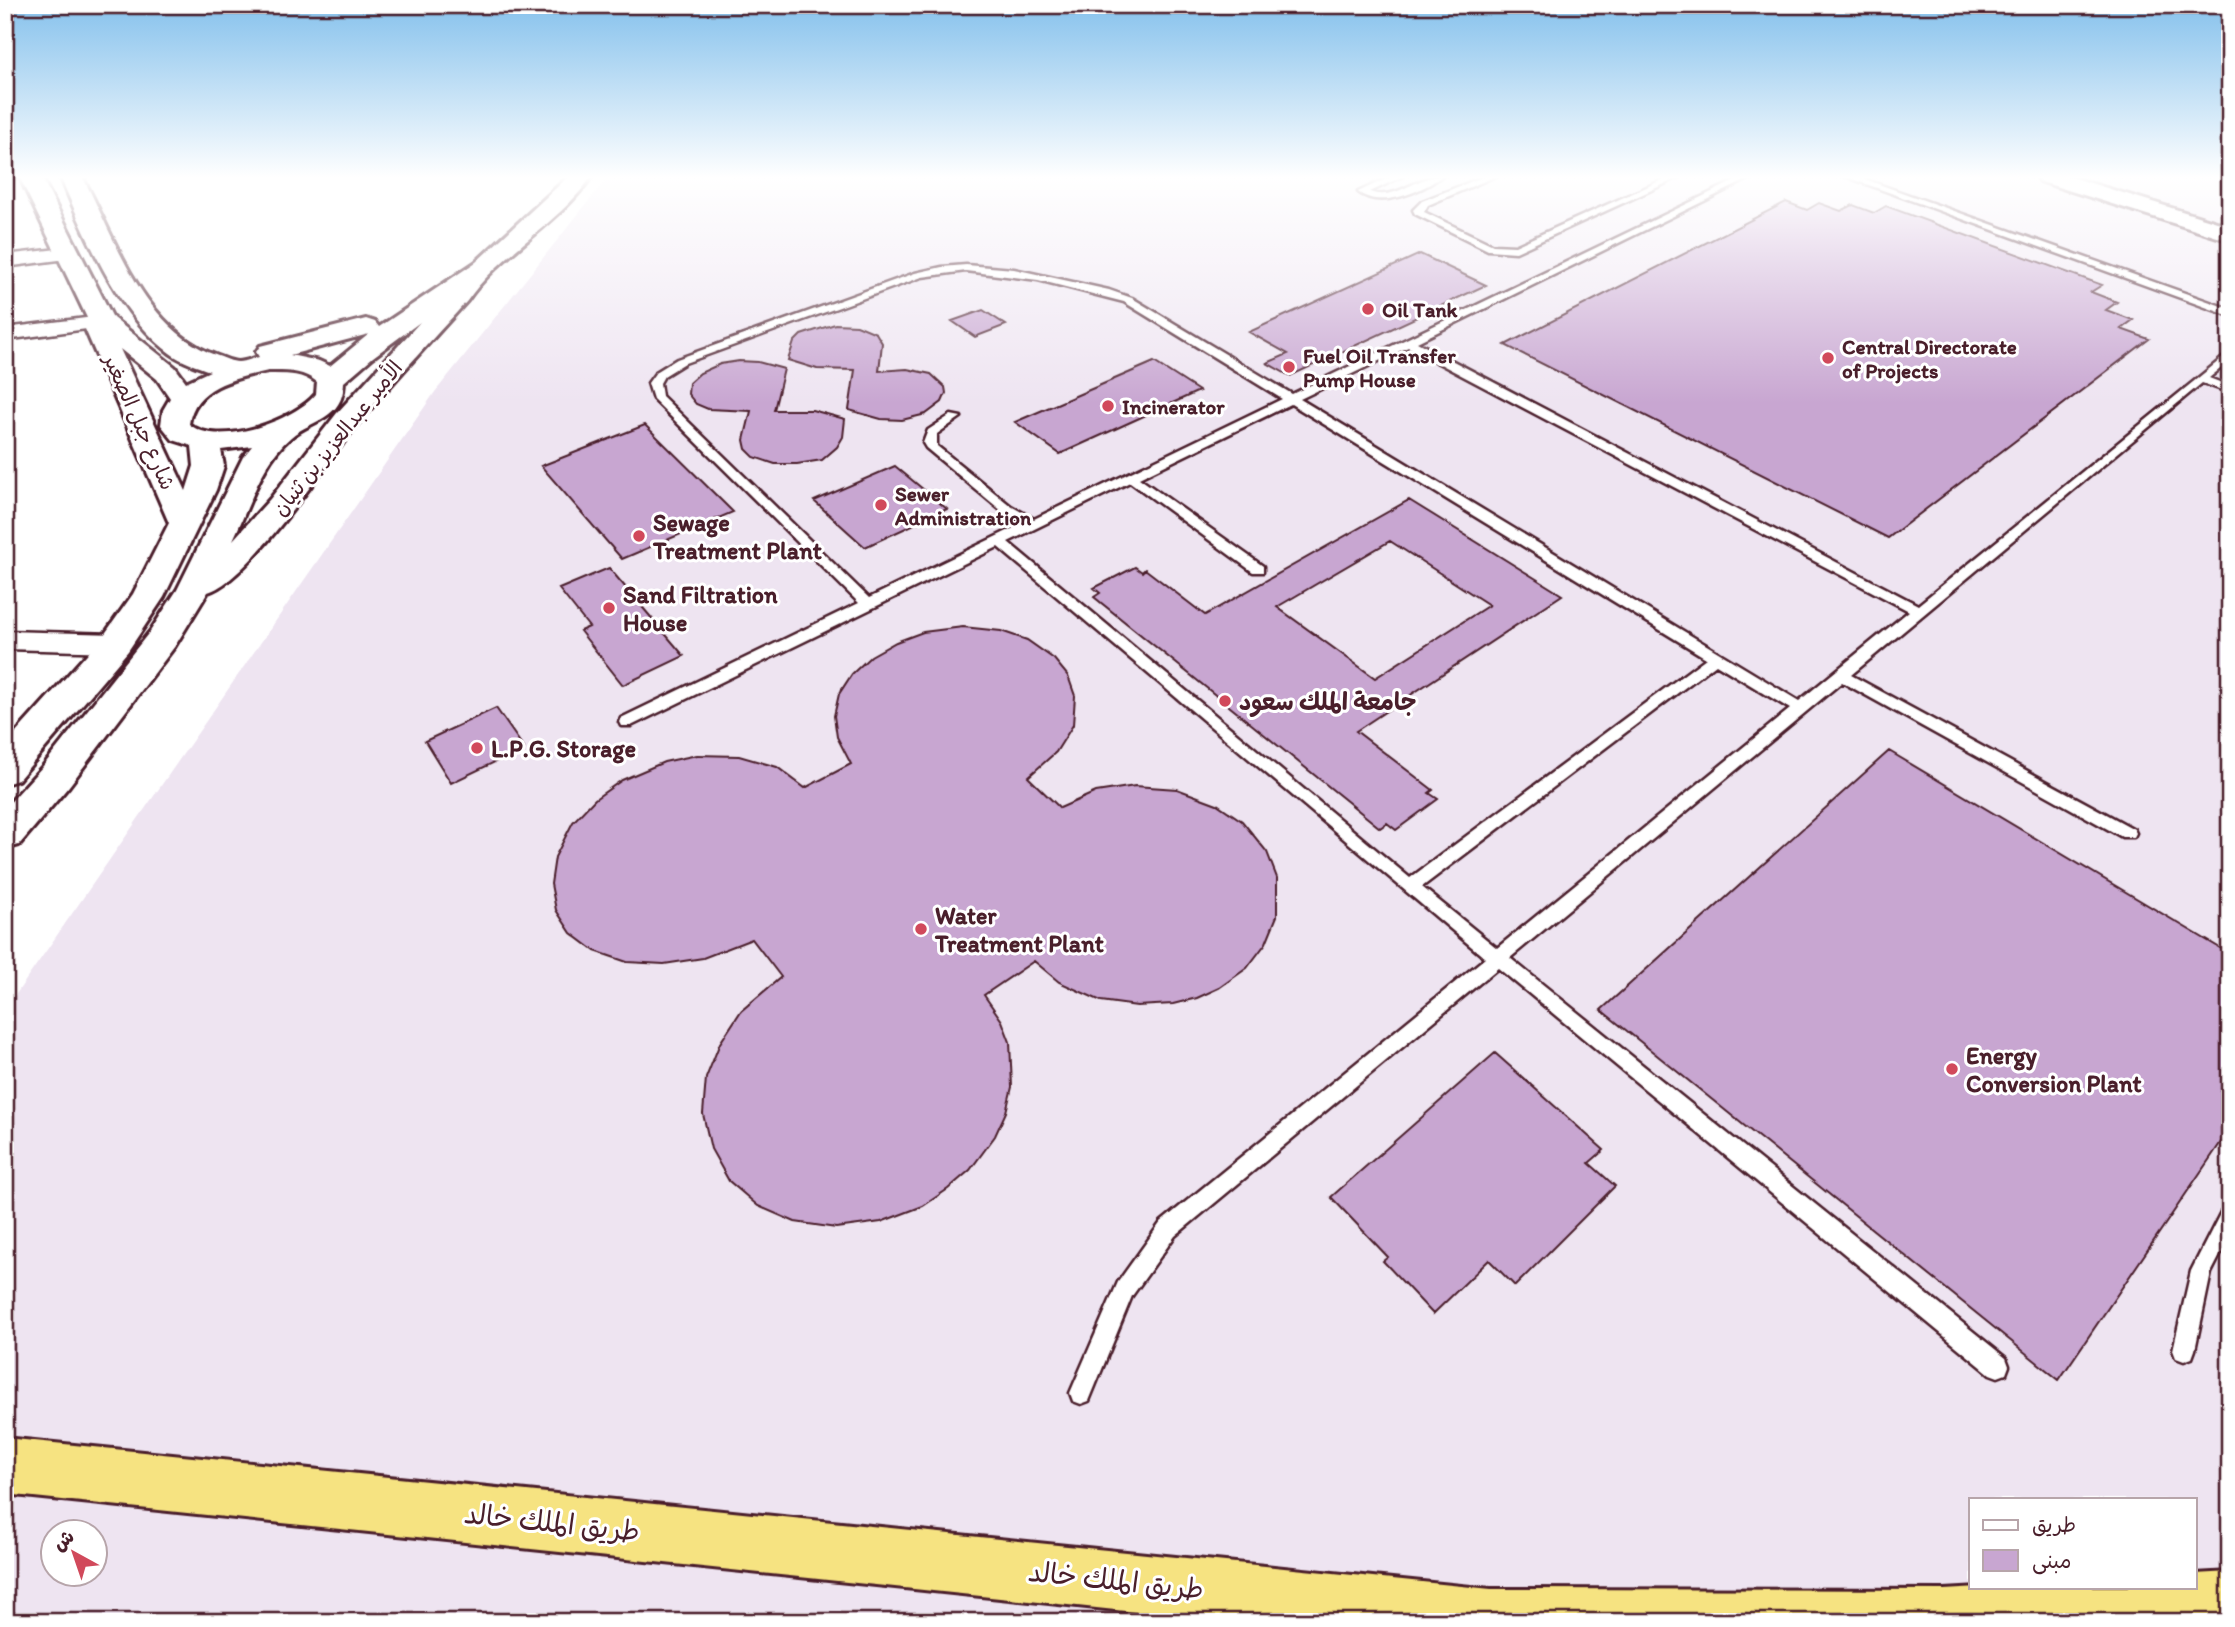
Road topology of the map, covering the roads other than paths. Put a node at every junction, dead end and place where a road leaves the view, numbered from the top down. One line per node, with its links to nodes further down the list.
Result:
1 (110, 252): 14 (street)
2 (467, 252): 11 (street, الأمير عبدالعزيز بن ثنيان)
3 (500, 252): 8 (street, الأمير عبدالعزيز بن ثنيان)
4 (1594, 252): 13 (lane)
5 (2060, 252): 9 (lane)
6 (67, 254): 7 (street); 10 (street, شارع جبل الصغير)
7 (5, 261)
8 (472, 276): 19 (street, الأمير عبدالعزيز بن ثنيان); 31 (street, الأمير عبدالعزيز بن ثنيان)
9 (2230, 313)
10 (102, 322): 12 (street); 21 (street, شارع جبل الصغير); 28 (street, شارع جبل الصغير)
11 (366, 327): 14 (street); 16 (street, الأمير عبدالعزيز بن ثنيان)
12 (5, 334)
13 (1408, 342): 22 (lane); 33 (lane)
14 (180, 348): 17 (street)
15 (2230, 355): 18 (lane)
16 (299, 363): 17 (street); 19 (street)
17 (235, 370): 21 (street)
18 (2201, 379): 20 (lane); 33 (lane)
19 (331, 380): 24 (street, الأمير عبدالعزيز بن ثنيان)
20 (2230, 390)
21 (184, 398): 25 (street)
22 (1293, 401): 26 (lane); 32 (lane); 36 (lane)
23 (955, 417): 27 (lane)
24 (283, 428): 25 (street); 31 (street, الأمير عبدالعزيز بن ثنيان)
25 (206, 441): 28 (street, شارع جبل الصغير)
26 (1130, 477): 27 (lane); 30 (lane)
27 (1033, 523): 29 (lane)
28 (178, 538): 35 (street)
29 (999, 541): 32 (lane); 43 (lane)
30 (1258, 569)
31 (193, 590): 41 (street, الأمير عبدالعزيز بن ثنيان)
32 (867, 604): 39 (lane)
33 (1919, 611): 37 (lane)
34 (5, 640): 35 (street)
35 (116, 643): 40 (street)
36 (1716, 657): 38 (lane); 43 (lane)
37 (1842, 676): 38 (lane); 42 (lane)
38 (1801, 709): 44 (lane)
39 (626, 722)
40 (5, 770)
41 (11, 821)
42 (2128, 833)
43 (1410, 887): 44 (lane)
44 (1499, 959): 47 (lane); 48 (lane)
45 (2230, 1215): 46 (lane)
46 (2184, 1350)
47 (1998, 1366)
48 (1081, 1393)
49 (5, 1466): 50 (highway, طريق الملك خالد)
50 (2230, 1602)

